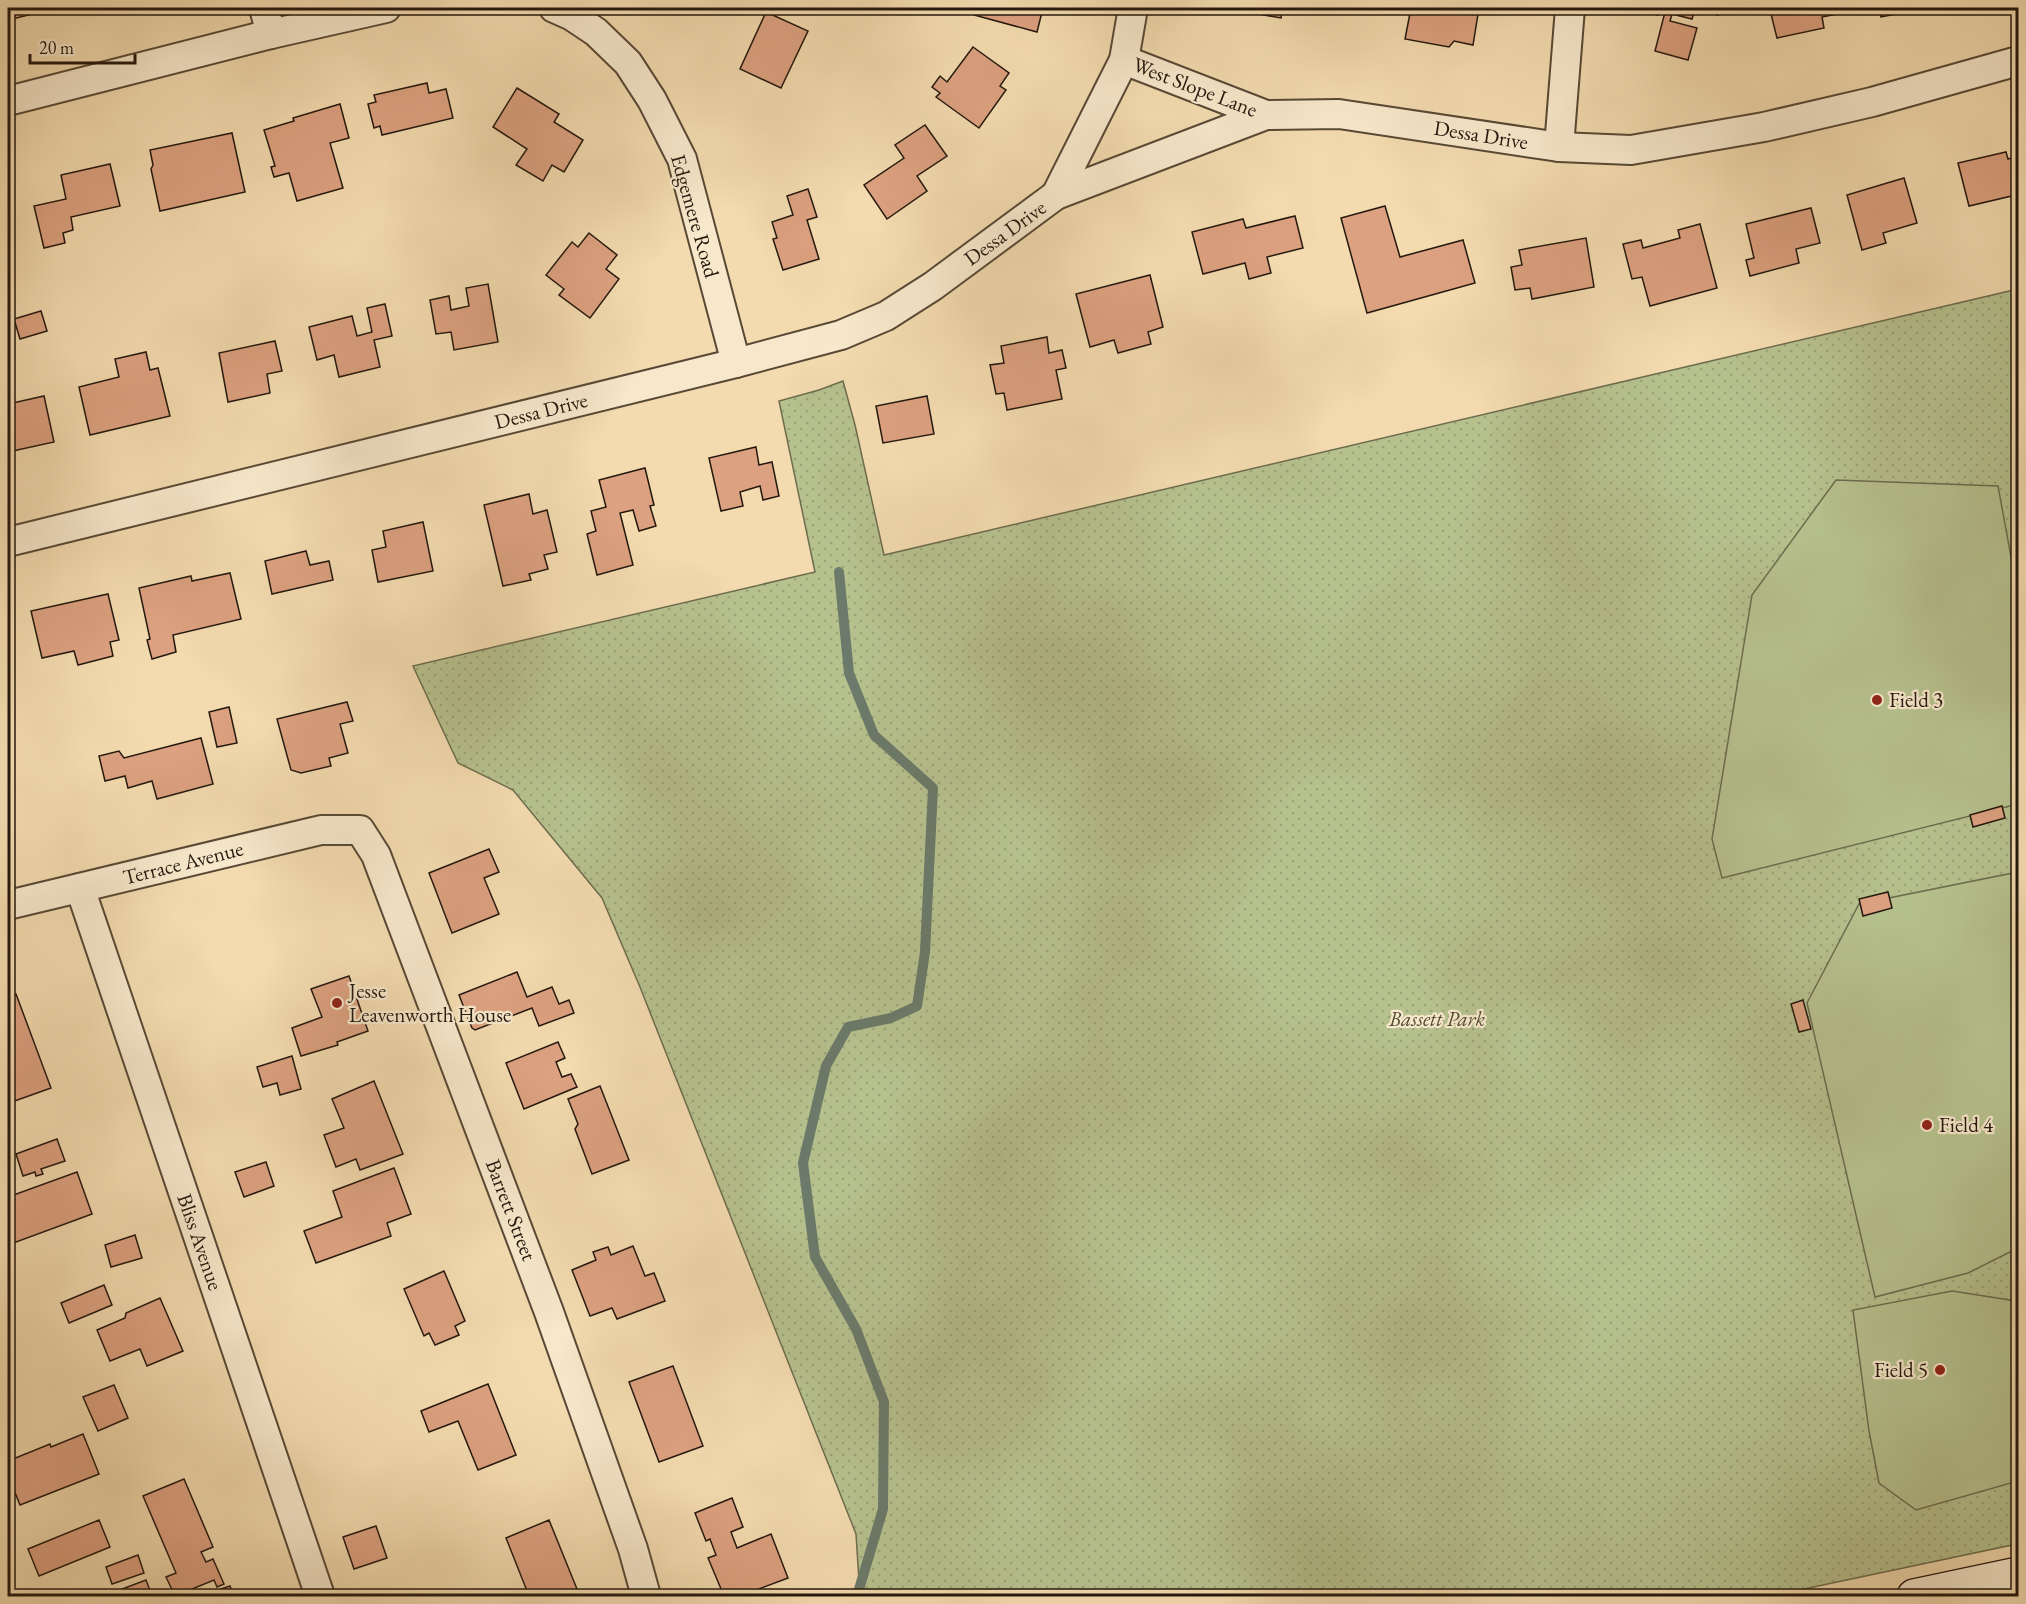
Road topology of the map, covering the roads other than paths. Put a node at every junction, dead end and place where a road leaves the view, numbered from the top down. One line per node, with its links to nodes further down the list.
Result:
1 (386, 8): 5 (street)
2 (554, 8): 12 (street, Edgemere Road)
3 (1133, 8): 6 (street, West Slope Lane)
4 (1570, 8): 10 (street)
5 (268, 21): 8 (street)
6 (1124, 60): 9 (street, West Slope Lane); 11 (street, West Slope Lane)
7 (2019, 61): 10 (street, Dessa Drive)
8 (8, 101)
9 (1266, 115): 10 (street, Dessa Drive); 11 (street, Dessa Drive)
10 (1559, 147)
11 (1056, 195): 12 (street, Dessa Drive)
12 (736, 363): 13 (street, Dessa Drive)
13 (8, 542)
14 (360, 830): 15 (street, Terrace Avenue); 19 (street, Barrett Street)
15 (80, 888): 16 (street, Terrace Avenue); 18 (street, Bliss Avenue)
16 (8, 905)
17 (2019, 1574): 20 (street)
18 (320, 1596)
19 (646, 1596)
20 (1914, 1596)

